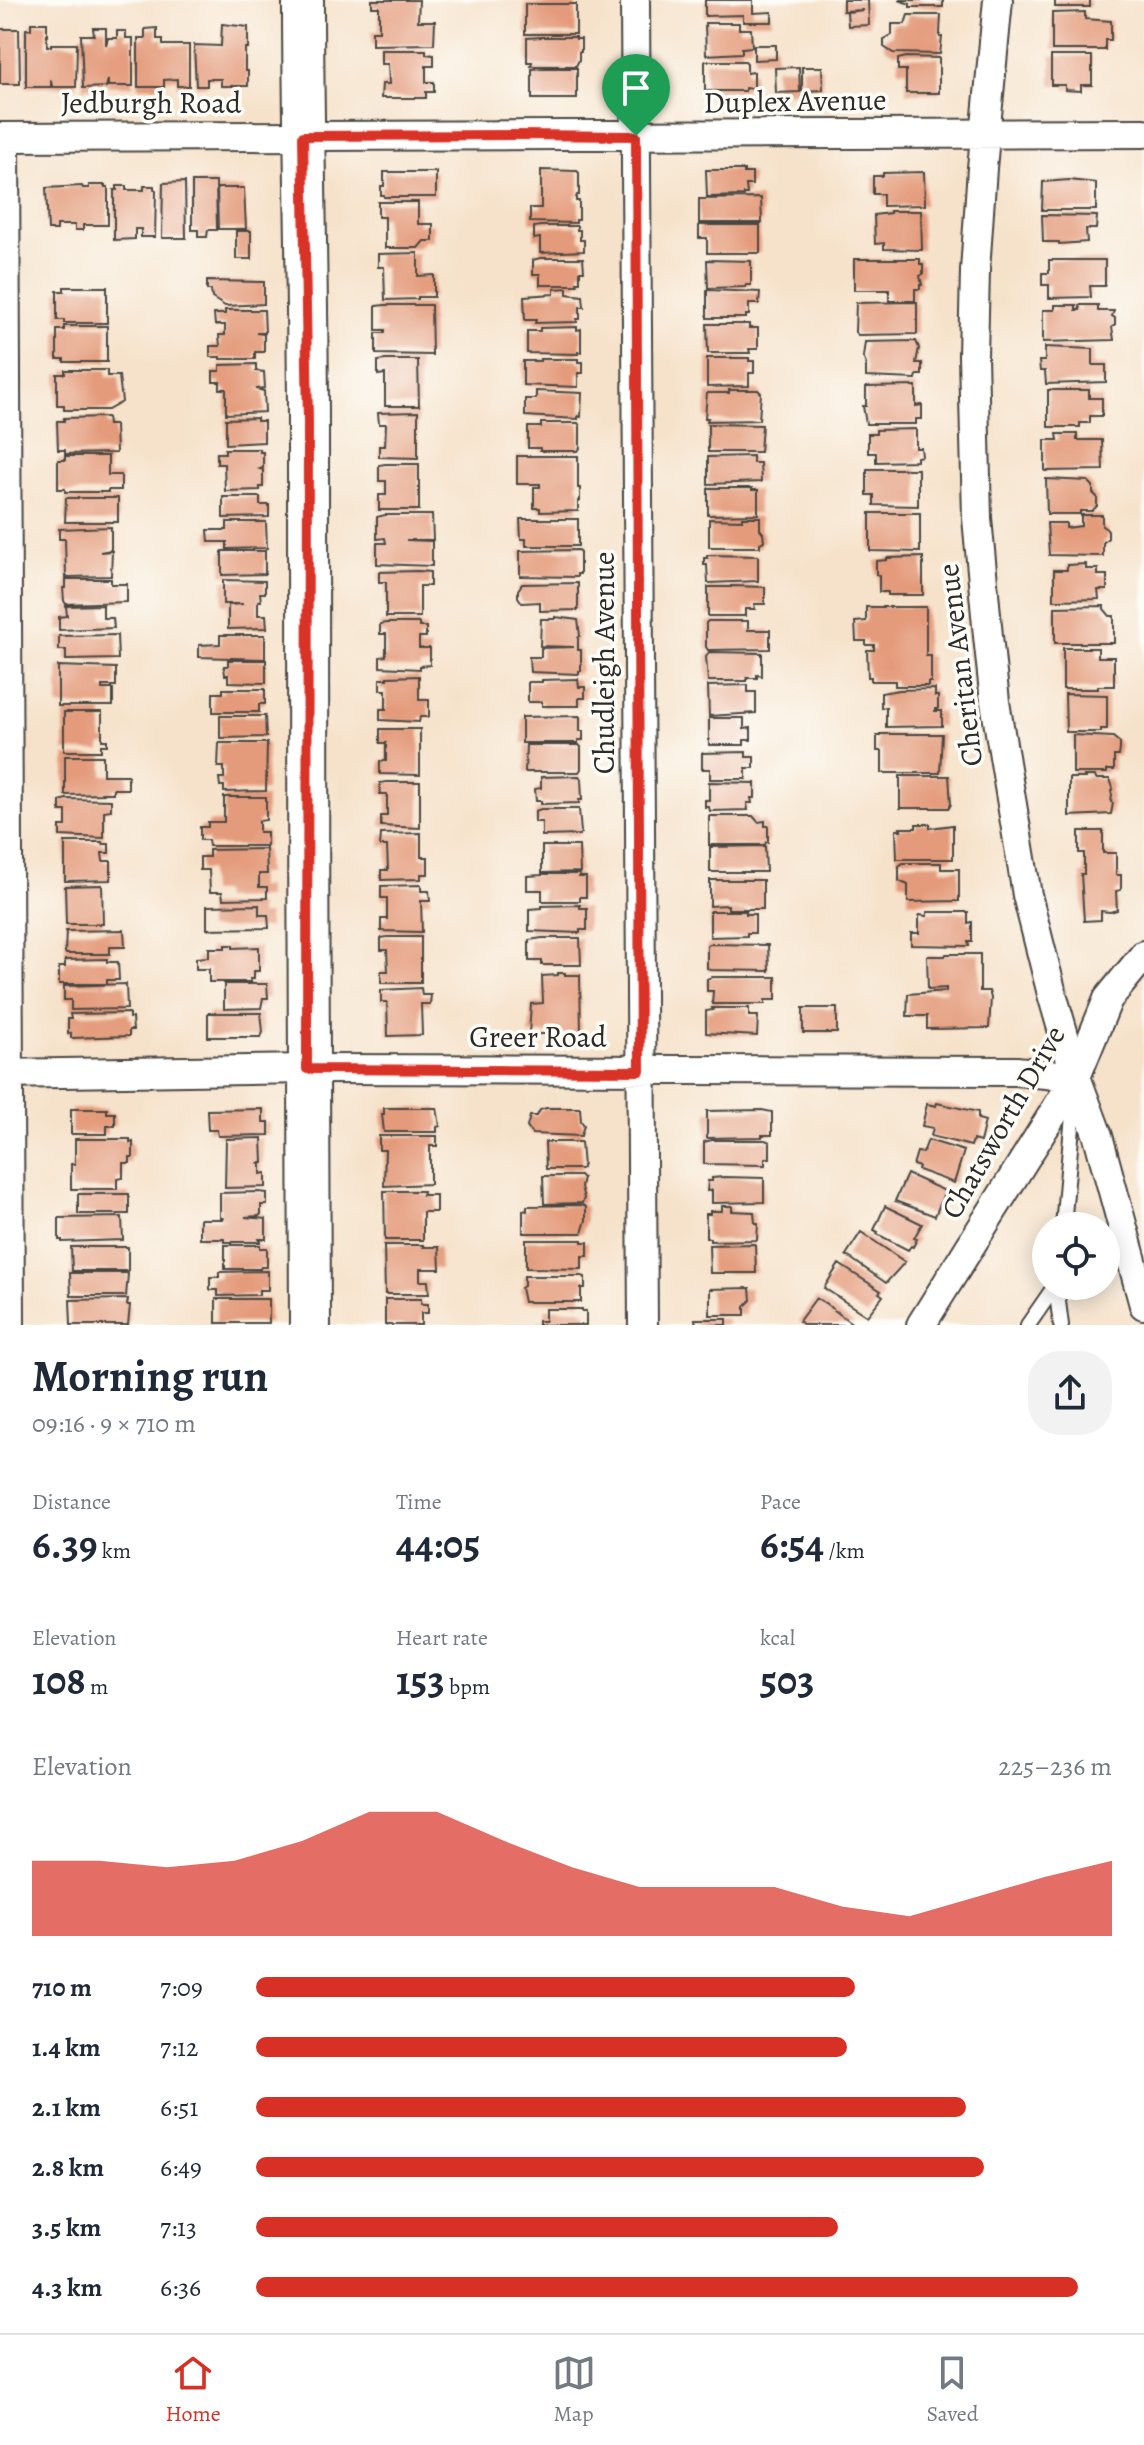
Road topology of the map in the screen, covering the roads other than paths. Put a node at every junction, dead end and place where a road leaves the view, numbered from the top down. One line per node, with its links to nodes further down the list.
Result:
1 (303, 0): 6 (main road)
2 (635, 0): 7 (street, Chudleigh Avenue)
3 (998, 0): 4 (street, Cheritan Avenue)
4 (985, 133): 5 (street, Duplex Avenue); 7 (street, Duplex Avenue); 13 (street, Cheritan Avenue)
5 (1144, 133)
6 (303, 136): 7 (street, Duplex Avenue); 8 (street, Jedburgh Road); 10 (main road)
7 (636, 136): 11 (street, Chudleigh Avenue)
8 (2, 137): 12 (street)
9 (1144, 955): 13 (street, Chatsworth Drive)
10 (307, 1069): 11 (street, Greer Road); 12 (street, Greer Road); 19 (main road)
11 (640, 1071): 13 (street, Greer Road); 20 (street, Chudleigh Avenue)
12 (4, 1074): 18 (street)
13 (1076, 1077): 14 (lane); 17 (street, Cheritan Avenue); 21 (street, Chatsworth Drive)
14 (1064, 1212)
15 (1046, 1300): 22 (lane)
16 (1058, 1300): 23 (lane)
17 (1144, 1305)
18 (10, 1325)
19 (310, 1325)
20 (643, 1325)
21 (921, 1325)
22 (1028, 1325)
23 (1061, 1325)

